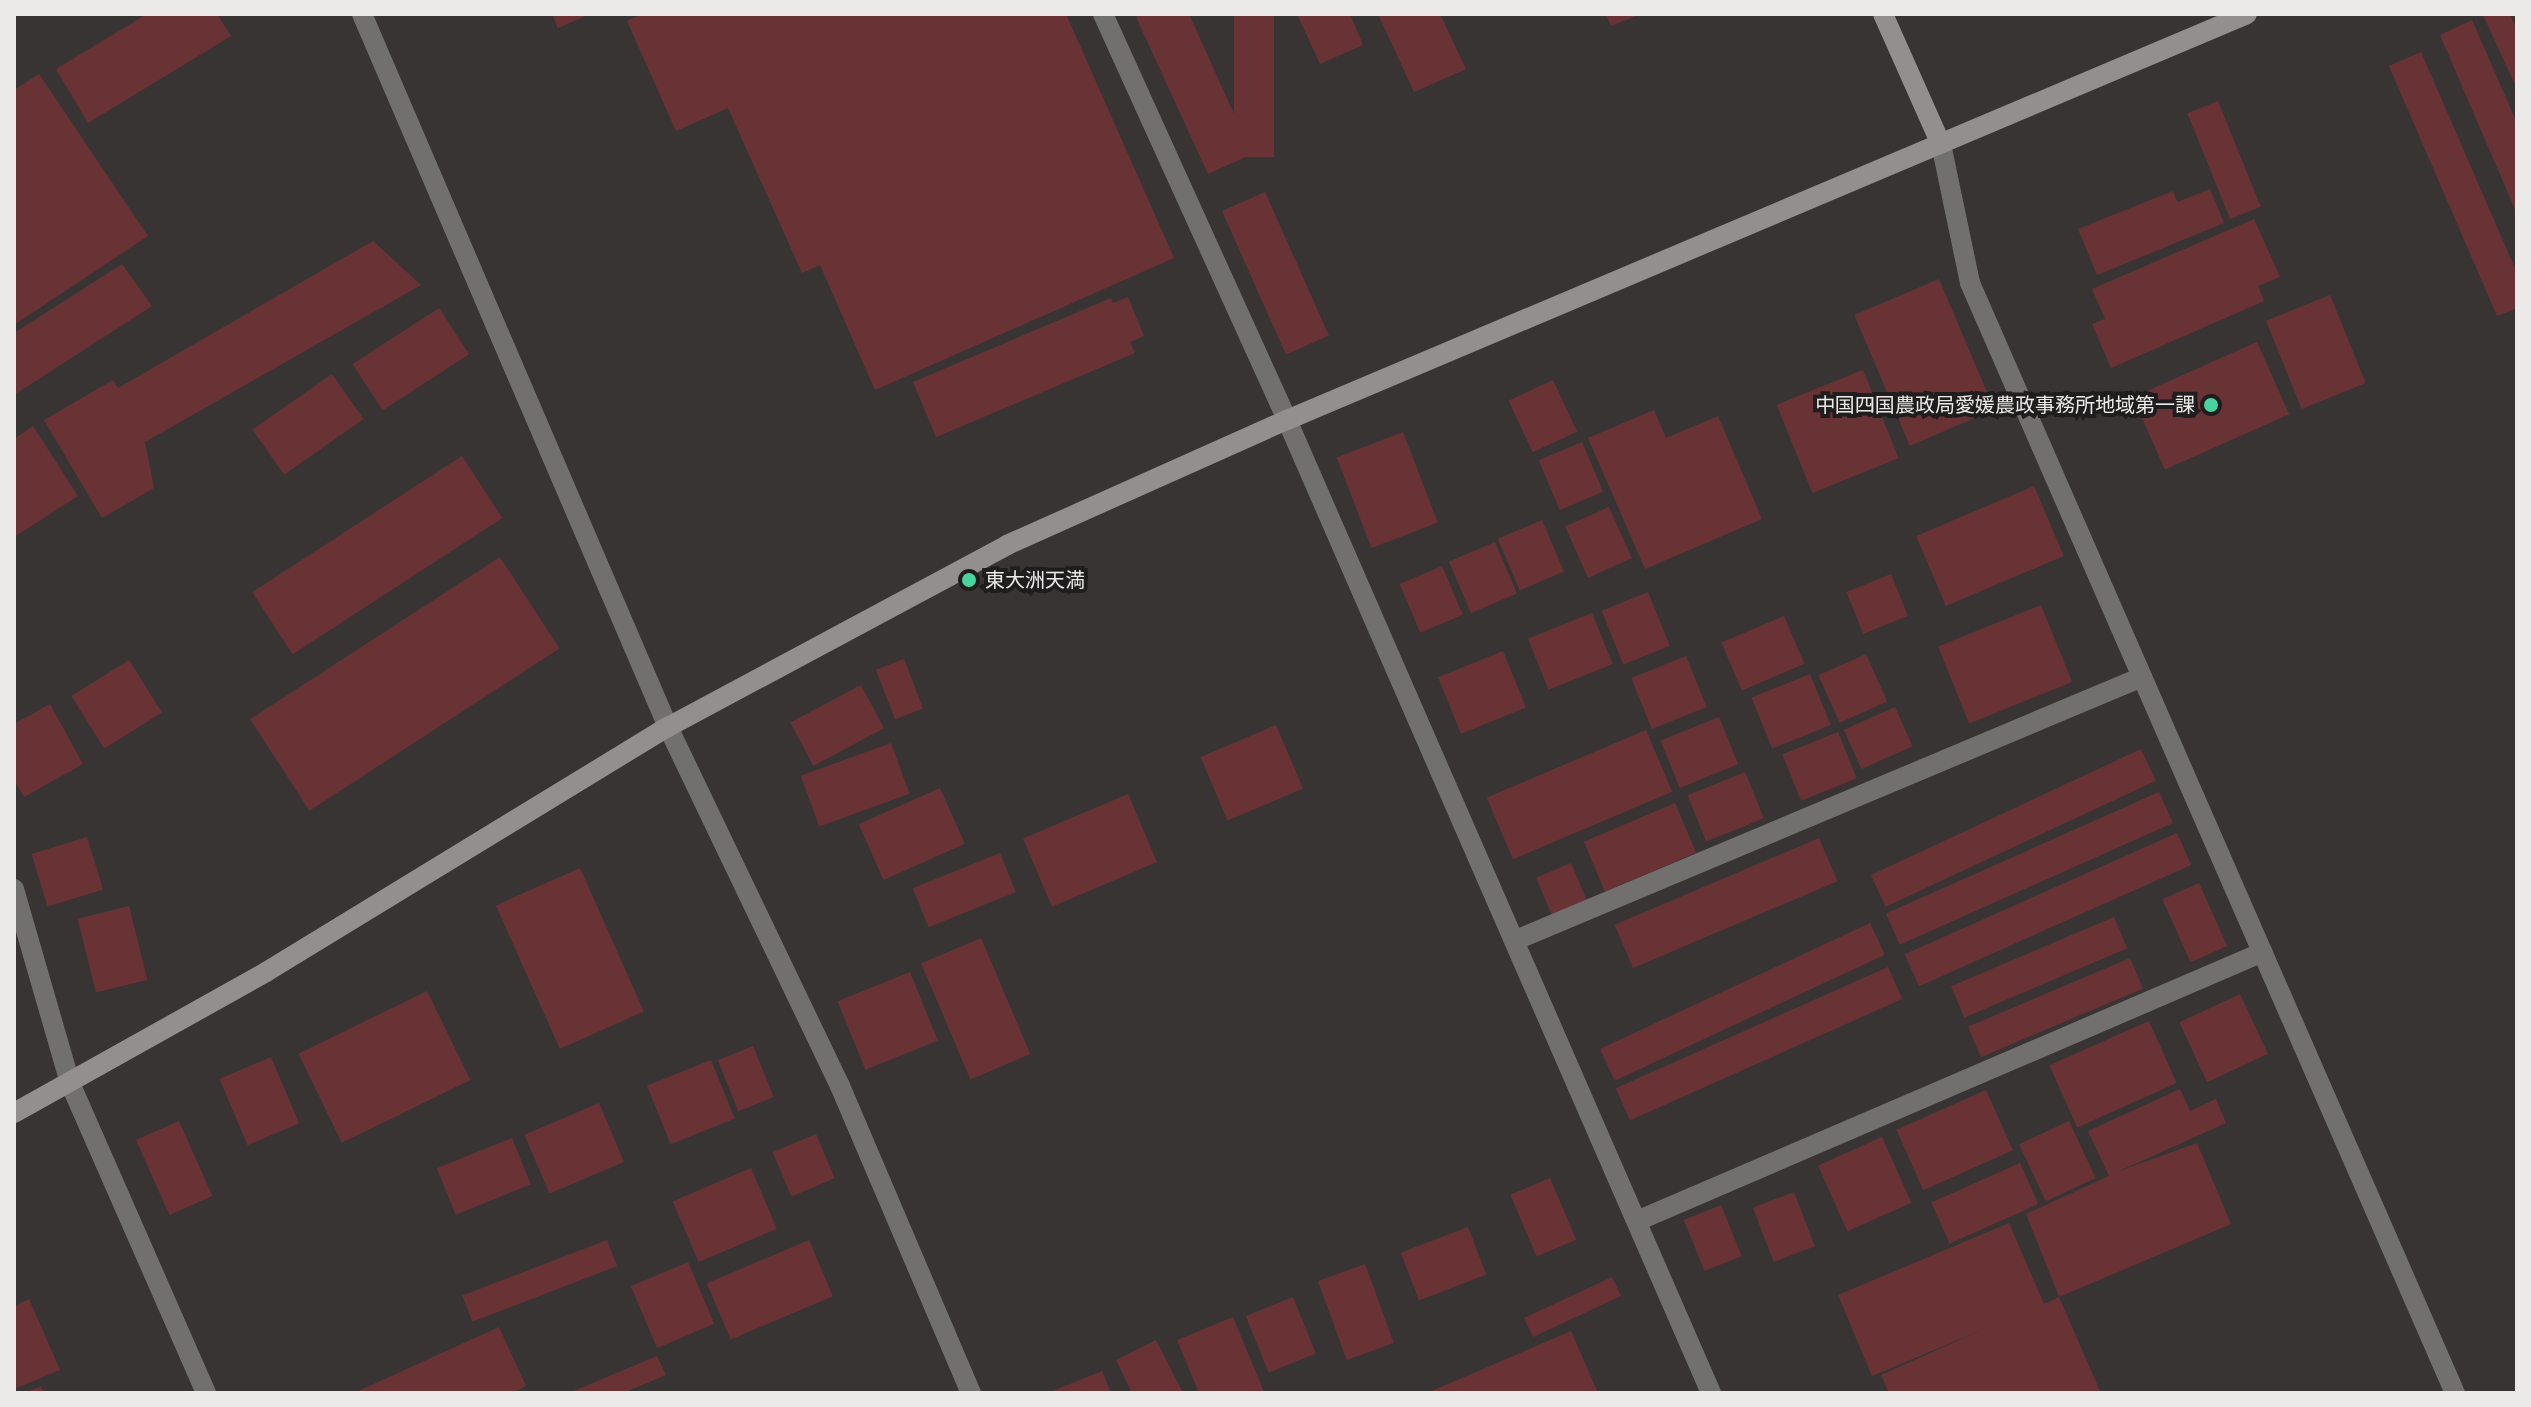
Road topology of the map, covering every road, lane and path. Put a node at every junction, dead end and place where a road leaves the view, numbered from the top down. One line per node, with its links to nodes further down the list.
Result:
1 (362, 14): 8 (street)
2 (1103, 14): 6 (street)
3 (1883, 14): 5 (street)
4 (2247, 14): 5 (street)
5 (1941, 144): 6 (street); 7 (street)
6 (1287, 420): 8 (street); 10 (street)
7 (2142, 677): 10 (street); 11 (street)
8 (668, 727): 12 (street); 16 (street)
9 (14, 889): 12 (street)
10 (1516, 940): 14 (street)
11 (2263, 952): 14 (street); 18 (street)
12 (70, 1083): 13 (street); 15 (street)
13 (14, 1113)
14 (1637, 1221): 17 (street)
15 (206, 1393)
16 (971, 1393)
17 (1711, 1393)
18 (2455, 1393)

